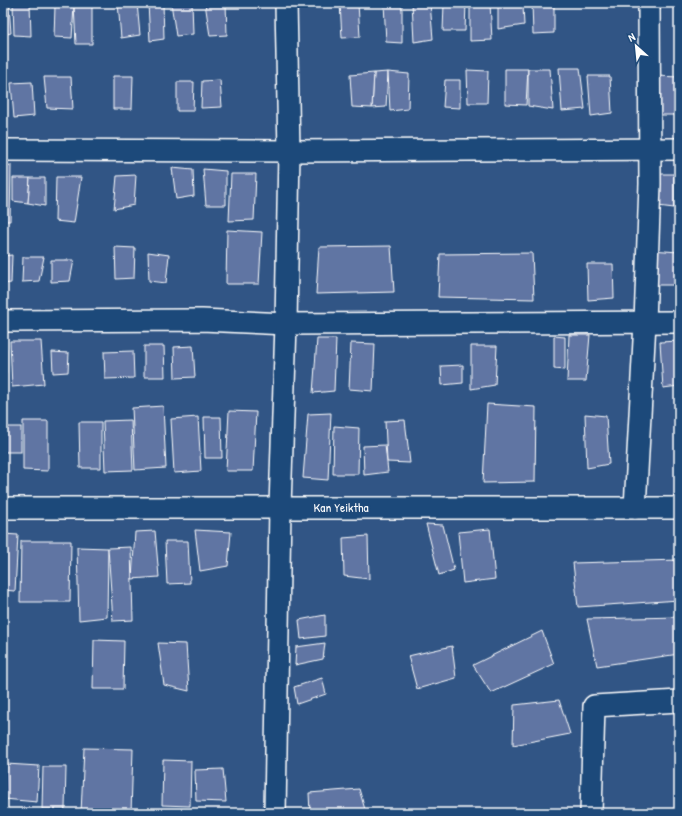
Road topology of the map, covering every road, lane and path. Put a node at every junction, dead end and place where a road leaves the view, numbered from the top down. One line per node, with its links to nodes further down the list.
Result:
1 (286, 3): 6 (street)
2 (649, 3): 4 (street)
3 (3, 150): 6 (street)
4 (650, 150): 5 (street); 6 (street); 8 (street)
5 (679, 150)
6 (289, 151): 10 (street)
7 (3, 321): 10 (street)
8 (645, 322): 9 (street); 10 (street); 13 (street)
9 (679, 322)
10 (286, 324): 11 (street)
11 (280, 507): 12 (street, Kan Yeiktha); 13 (street, Kan Yeiktha); 16 (street)
12 (3, 508)
13 (635, 508): 14 (street, Kan Yeiktha)
14 (679, 508)
15 (679, 701): 17 (street)
16 (276, 813)
17 (592, 813)

